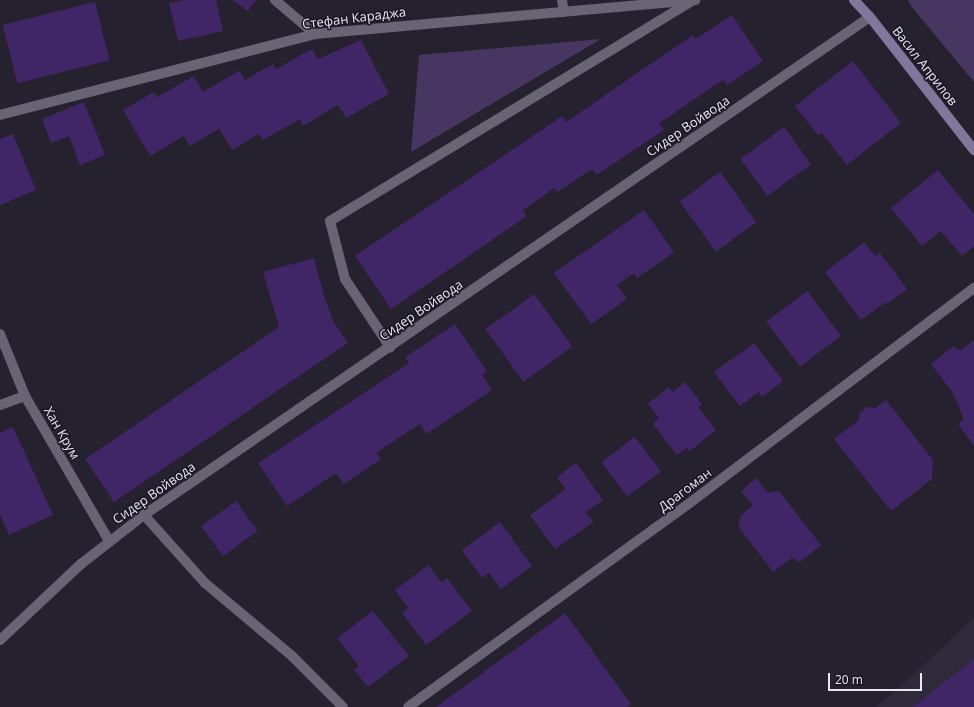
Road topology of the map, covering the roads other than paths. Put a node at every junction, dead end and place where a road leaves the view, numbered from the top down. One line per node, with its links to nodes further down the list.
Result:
1 (275, 0): 7 (street)
2 (562, 0): 5 (street)
3 (854, 0): 6 (street, Васил Априлов)
4 (694, 1): 5 (street, Стефан Караджа); 12 (street)
5 (564, 12): 7 (street, Стефан Караджа)
6 (870, 17): 9 (street, Васил Априлов); 12 (street, Сидер Войвода)
7 (315, 34): 8 (street, Стефан Караджа)
8 (0, 115)
9 (974, 150)
10 (974, 288): 19 (street, Драгоман)
11 (0, 334): 13 (street, Хан Крум)
12 (390, 347): 15 (street, Сидер Войвода)
13 (25, 396): 14 (street); 16 (street, Хан Крум)
14 (0, 405)
15 (144, 515): 16 (street, Сидер Войвода); 18 (street)
16 (109, 541): 17 (street, Сидер Войвода)
17 (0, 640)
18 (343, 707)
19 (408, 707)

